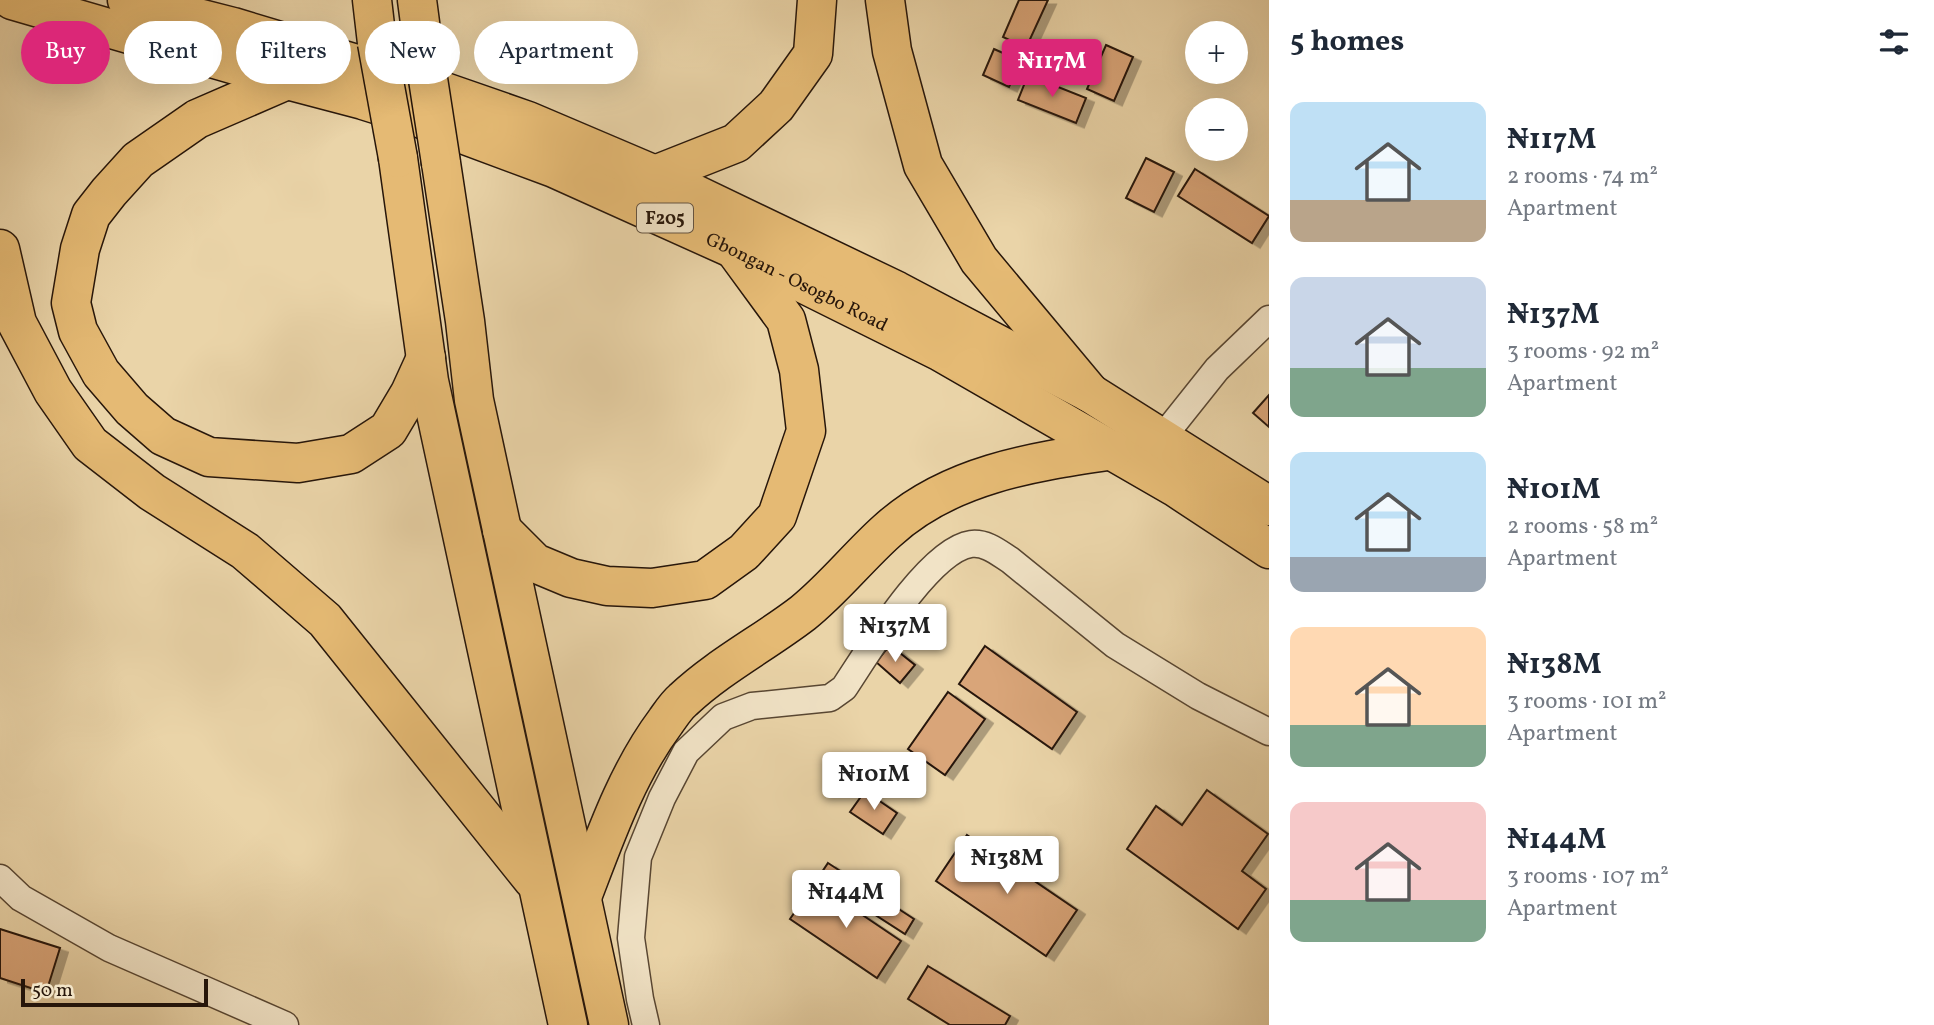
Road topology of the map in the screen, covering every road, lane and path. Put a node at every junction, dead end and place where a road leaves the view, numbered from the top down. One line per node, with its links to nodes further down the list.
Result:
1 (12, 0): 7 (main road, Gbongan - Osogbo Road / F205)
2 (127, 0): 10 (main road, Gbongan - Osogbo Road / F205)
3 (372, 0): 14 (main road, bridge)
4 (417, 0): 19 (main road, bridge)
5 (817, 0): 10 (main road)
6 (885, 0): 15 (main road)
7 (236, 65)
8 (278, 84): 14 (main road)
9 (301, 84): 12 (main road, Gbongan - Osogbo Road / F205)
10 (654, 175): 15 (main road, Gbongan - Osogbo Road / F205)
11 (0, 249): 23 (main road)
12 (734, 249): 17 (main road, Gbongan - Osogbo Road / F205); 19 (main road)
13 (1269, 319): 16 (street)
14 (426, 358): 23 (main road)
15 (1090, 393): 16 (main road, Gbongan - Osogbo Road / F205)
16 (1162, 438): 18 (main road, Gbongan - Osogbo Road / F205)
17 (1113, 450): 20 (main road, Gbongan - Osogbo Road / F205); 24 (main road)
18 (1269, 506)
19 (502, 530): 24 (main road)
20 (1269, 549)
21 (1269, 732): 28 (street)
22 (0, 878): 25 (street)
23 (538, 887): 26 (main road)
24 (582, 897): 27 (main road)
25 (285, 1025)
26 (568, 1025)
27 (610, 1025)
28 (646, 1025)

